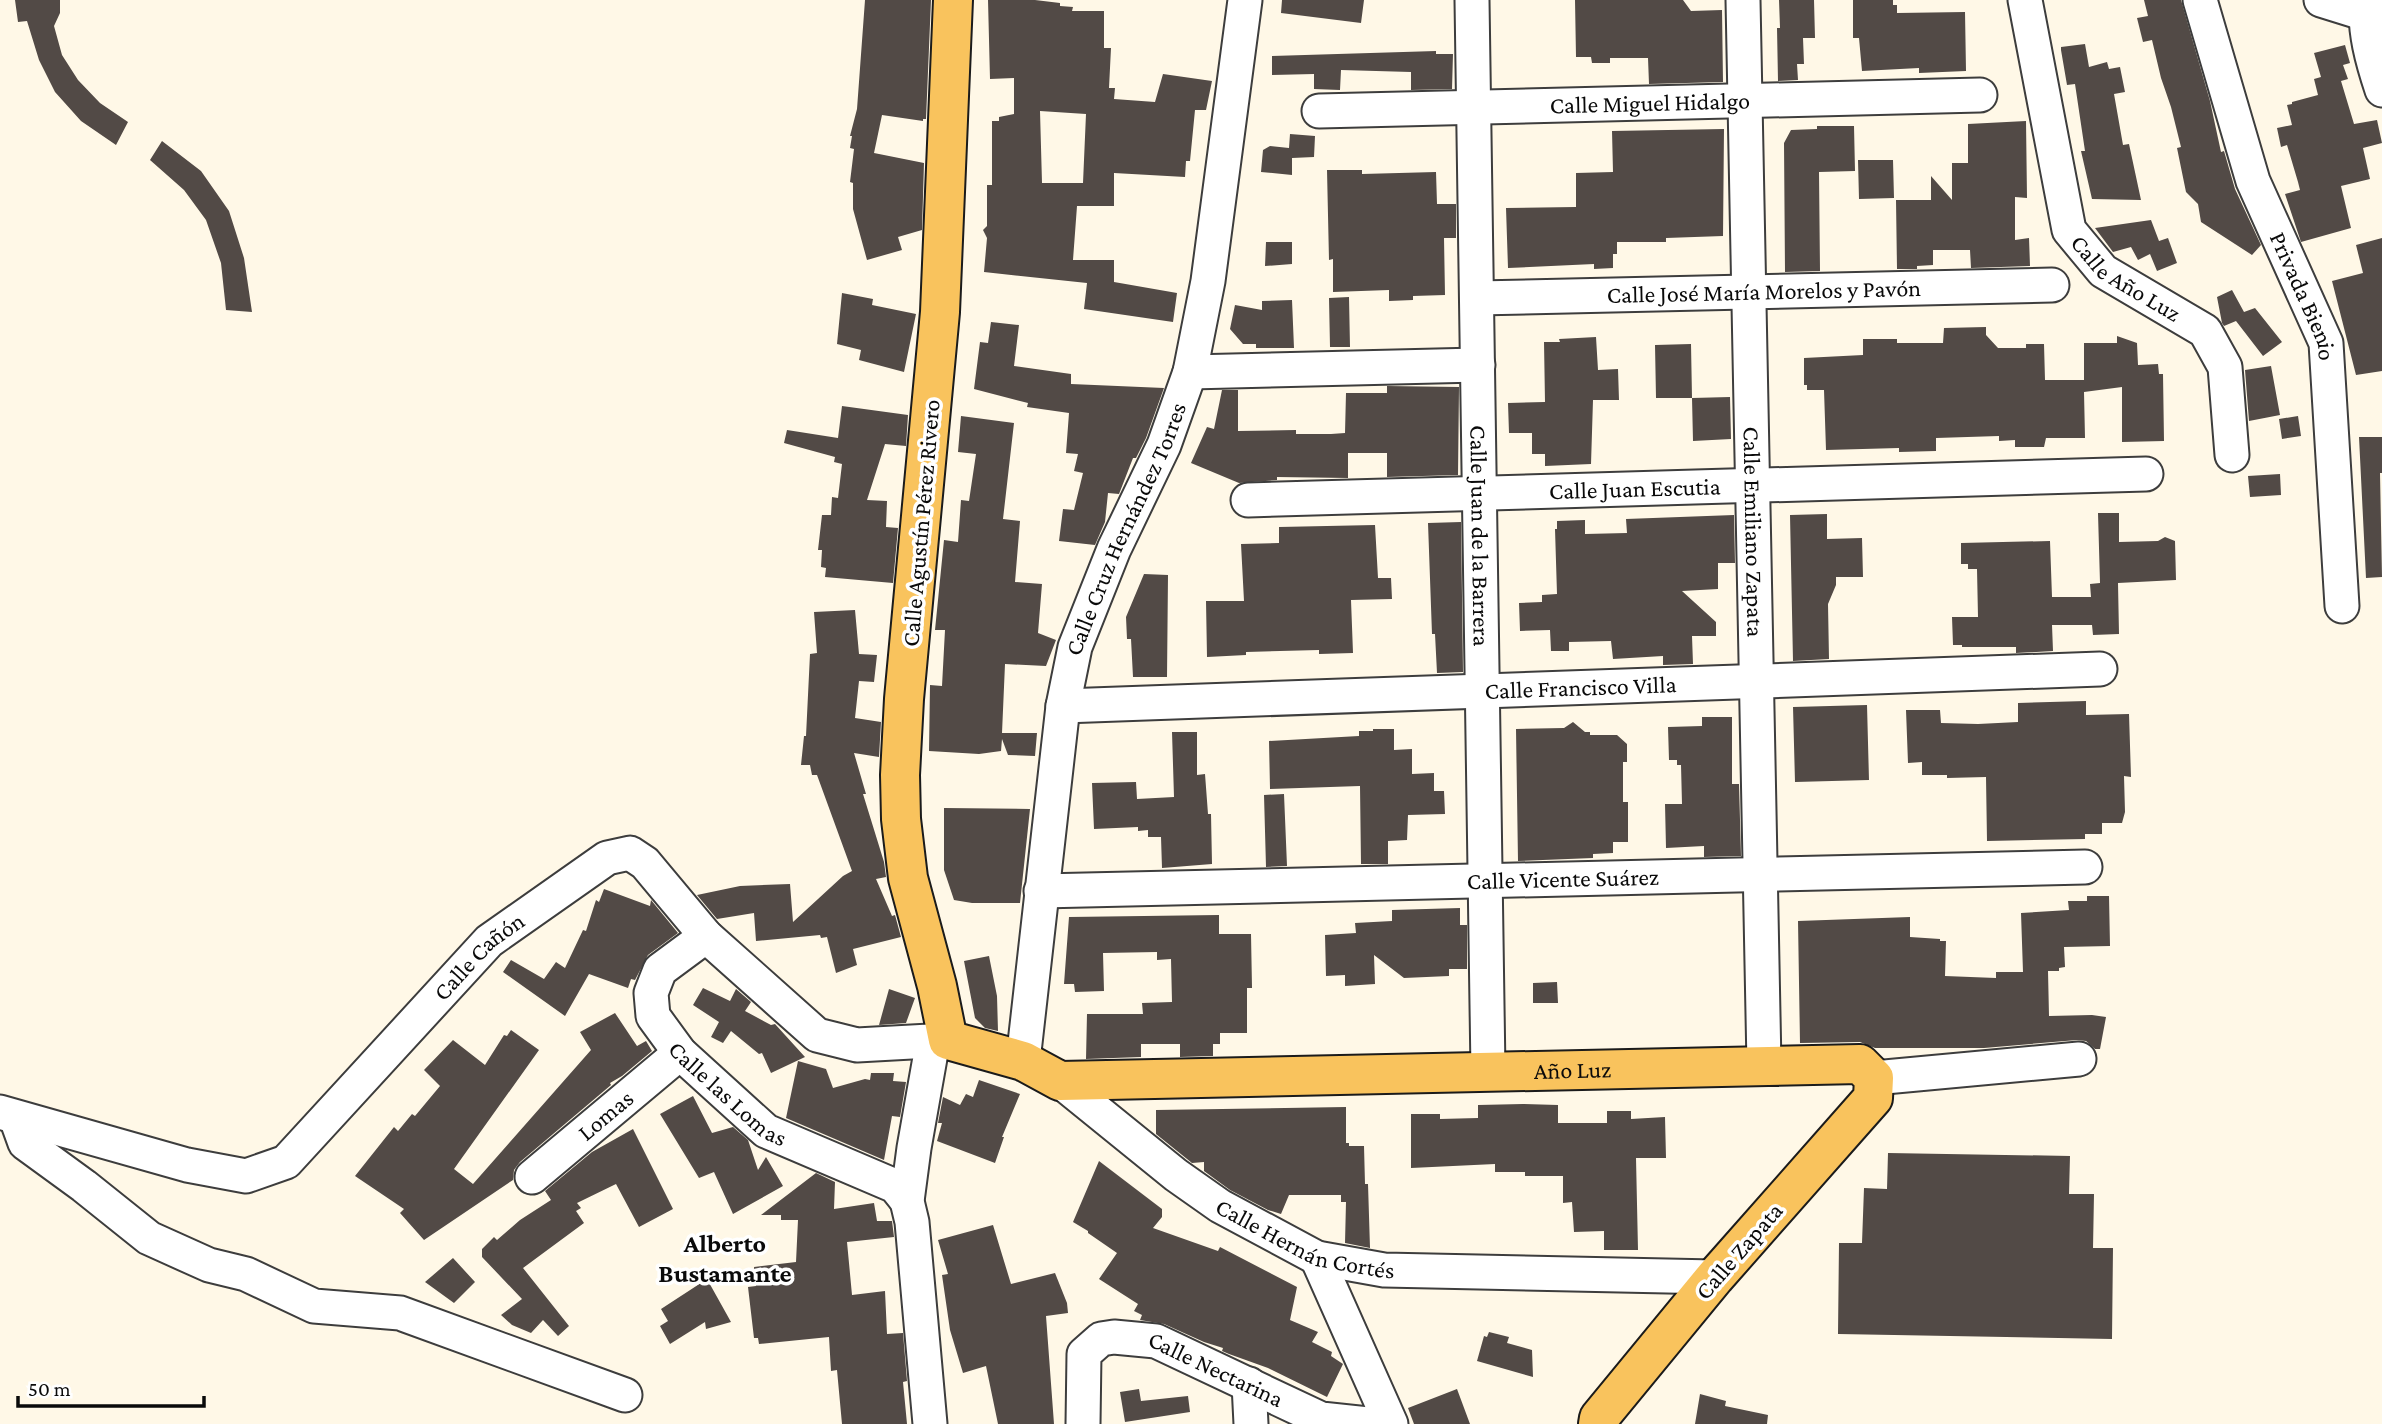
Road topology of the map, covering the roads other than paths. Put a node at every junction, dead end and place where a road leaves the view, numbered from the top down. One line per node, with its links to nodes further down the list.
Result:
1 (953, 0): 34 (main road, Calle Agustín Pérez Rivero)
2 (1245, 0): 18 (street, Calle Cruz Hernández Torres)
3 (1472, 0): 12 (street, Calle Juan de la Barrera)
4 (1743, 0): 11 (street, Calle Emiliano Zapata)
5 (2025, 0): 19 (street, Calle Año Luz)
6 (2200, 0): 24 (street, Privada Bienio)
7 (2321, 0): 8 (street)
8 (2371, 11): 9 (street)
9 (2382, 90)
10 (1980, 95): 11 (street, Calle Miguel Hidalgo)
11 (1745, 101): 12 (street, Calle Miguel Hidalgo); 15 (street, Calle Emiliano Zapata)
12 (1474, 107): 13 (street, Calle Miguel Hidalgo); 16 (street, Calle Juan de la Barrera)
13 (1319, 111)
14 (2052, 285): 15 (street, Calle José María Morelos y Pavón)
15 (1749, 292): 16 (street, Calle José María Morelos y Pavón); 21 (street, Calle Emiliano Zapata)
16 (1477, 298): 17 (street, Calle Juan de la Barrera)
17 (1478, 365): 18 (street); 22 (street, Calle Juan de la Barrera)
18 (1190, 372): 28 (street, Calle Cruz Hernández Torres)
19 (2232, 455)
20 (2146, 474): 21 (street, Calle Juan Escutia)
21 (1753, 485): 22 (street, Calle Juan Escutia); 26 (street, Calle Emiliano Zapata)
22 (1479, 493): 23 (street, Calle Juan Escutia); 27 (street, Calle Juan de la Barrera)
23 (1248, 500)
24 (2342, 606)
25 (2100, 669): 26 (street, Calle Francisco Villa)
26 (1756, 681): 27 (street, Calle Francisco Villa); 30 (street, Calle Emiliano Zapata)
27 (1482, 691): 28 (street, Calle Francisco Villa); 31 (street, Calle Juan de la Barrera)
28 (1063, 706): 32 (street, Calle Cruz Hernández Torres)
29 (2085, 867): 30 (street, Calle Vicente Suárez)
30 (1760, 875): 31 (street, Calle Vicente Suárez); 38 (street, Calle Emiliano Zapata)
31 (1485, 881): 32 (street, Calle Vicente Suárez); 39 (street, Calle Juan de la Barrera)
32 (1041, 891): 37 (street, Calle Cruz Hernández Torres)
33 (706, 936): 34 (street, Calle Cañón); 35 (street, Calle las Lomas); 42 (street, Calle Cañón)
34 (941, 1041): 37 (main road, Calle Hernán Cortés); 44 (street, Calle Agustín Pérez Rivero)
35 (680, 1053): 43 (street, Lomas); 44 (street, Calle las Lomas)
36 (2079, 1059): 40 (street)
37 (1023, 1061): 41 (main road, Calle Hernán Cortés)
38 (1764, 1065): 39 (main road, Año Luz); 40 (main road, Año Luz)
39 (1488, 1071): 41 (main road, Año Luz)
40 (1874, 1078): 46 (main road, Calle Zapata)
41 (1060, 1081): 45 (street, Calle Hernán Cortés)
42 (8, 1115): 48 (street)
43 (532, 1177)
44 (907, 1200): 49 (street, Calle Agustín Pérez Rivero)
45 (1317, 1258): 46 (street, Calle Hernán Cortés); 53 (street)
46 (1715, 1278): 54 (main road, Calle Zapata)
47 (1249, 1384): 50 (street, Calle Nectarina); 51 (street); 52 (street, Calle Nectarina)
48 (625, 1395)
49 (930, 1424)
50 (1083, 1424)
51 (1251, 1424)
52 (1368, 1424)
53 (1391, 1424)
54 (1598, 1424)

